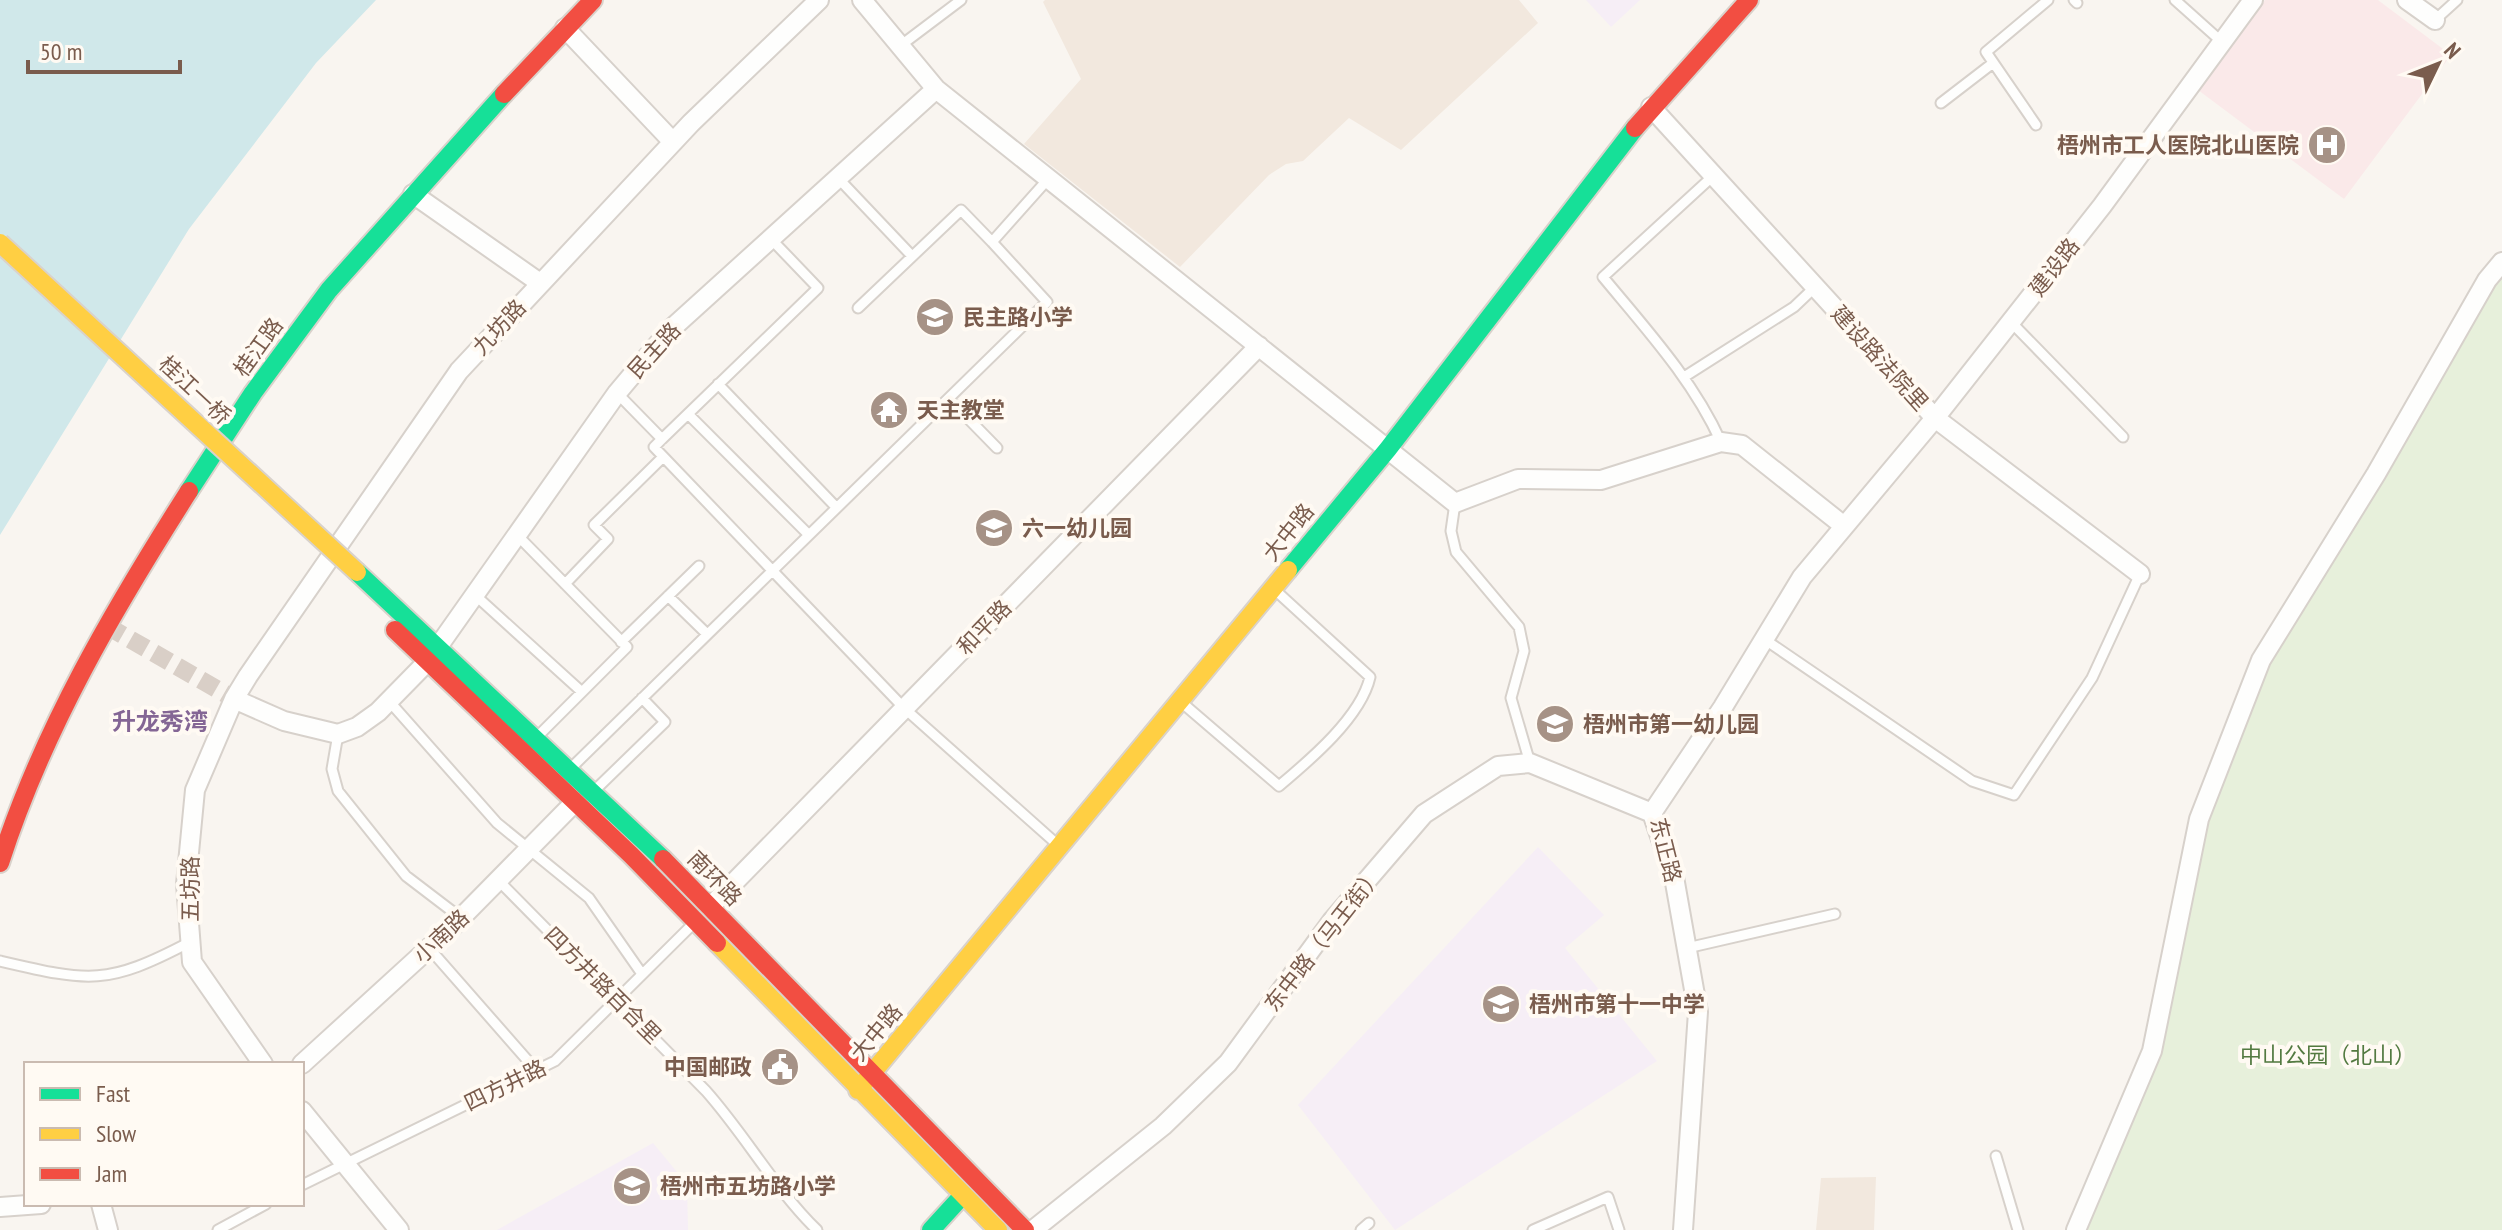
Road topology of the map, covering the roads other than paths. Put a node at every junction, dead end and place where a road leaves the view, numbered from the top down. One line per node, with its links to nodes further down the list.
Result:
1 (593, 0): 12 (main road, 桂江路)
2 (819, 0): 20 (street, 九坊路)
3 (862, 0): 14 (street)
4 (961, 0): 14 (lane)
5 (1749, 0): 18 (main road, 大中路)
6 (2048, 0): 15 (lane)
7 (2175, 0): 13 (lane)
8 (2253, 0): 13 (street, 建设路)
9 (2407, 0): 11 (street)
10 (2457, 0): 11 (lane)
11 (2435, 20)
12 (565, 28): 20 (street); 24 (main road, 桂江路)
13 (2222, 42): 34 (street, 建设路)
14 (900, 46): 16 (street)
15 (1993, 63): 17 (lane); 19 (lane)
16 (936, 89): 22 (street, 民主路); 23 (street)
17 (1941, 103)
18 (1651, 107): 21 (street, 建设路法院里); 46 (main road, 大中路)
19 (2036, 125)
20 (673, 142): 31 (street, 九坊路)
21 (1714, 175): 32 (street, 建设路法院里); 36 (lane)
22 (838, 178): 25 (street, 民主路); 28 (lane)
23 (1049, 178): 26 (lane); 35 (street)
24 (413, 194): 31 (street); 80 (main road, 桂江路)
25 (771, 239): 37 (lane); 38 (street, 民主路)
26 (992, 242): 28 (lane); 39 (lane)
27 (0, 243): 56 (main road, 桂江一桥, bridge)
28 (912, 256): 33 (lane)
29 (2502, 262): 118 (street)
30 (0, 264): 56 (main road, 桂江一桥)
31 (540, 283): 67 (street, 九坊路)
32 (1815, 287): 36 (lane); 41 (street, 建设路法院里)
33 (858, 308)
34 (2011, 322): 41 (street, 建设路); 42 (lane)
35 (1259, 346): 46 (street); 70 (street, 和平路)
36 (1684, 377): 44 (lane)
37 (718, 384): 40 (lane); 49 (lane)
38 (617, 393): 43 (lane); 52 (street, 民主路)
39 (949, 399): 45 (lane); 49 (lane)
40 (688, 414): 43 (lane); 51 (lane)
41 (1935, 418): 50 (street, 建设路); 55 (street, 建设路法院里)
42 (2123, 437)
43 (662, 439): 47 (lane)
44 (1721, 442): 48 (street); 50 (street)
45 (997, 448)
46 (1388, 449): 48 (street); 58 (main road, 大中路)
47 (663, 457): 54 (lane); 57 (lane)
48 (1455, 503): 73 (lane)
49 (836, 507): 51 (lane)
50 (1844, 526): 62 (street, 东正路)
51 (808, 534): 54 (lane)
52 (517, 535): 57 (lane); 59 (street, 民主路)
53 (699, 566): 60 (lane)
54 (773, 569): 61 (lane); 70 (lane)
55 (2140, 574): 62 (lane)
56 (352, 578): 64 (main road, 南环路)
57 (565, 584): 63 (lane)
58 (1273, 588): 69 (main road, 大中路); 69 (lane)
59 (475, 595): 64 (street, 民主路); 65 (lane)
60 (668, 596): 61 (lane); 63 (lane)
61 (707, 634): 66 (lane)
62 (1764, 639): 77 (street, 东正路)
63 (621, 642): 65 (lane)
64 (433, 654): 68 (street, 民主路); 72 (main road, 南环路); 76 (main road, 南环路)
65 (582, 692): 72 (lane)
66 (642, 698): 74 (lane); 75 (lane)
67 (234, 699): 71 (street); 86 (street, 五坊路)
68 (389, 701): 71 (street, 民主路); 78 (lane)
69 (1180, 701): 79 (main road, 大中路)
70 (904, 708): 79 (lane); 82 (street, 和平路)
71 (338, 734): 84 (lane)
72 (536, 738): 74 (main road, 南环路)
73 (1530, 763): 77 (street); 113 (street, 东中路（马王街）)
74 (570, 769): 75 (main road, 南环路)
75 (594, 791): 82 (main road, 南环路)
76 (575, 802): 78 (street, 小南路); 85 (main road, 南环路)
77 (1652, 813): 88 (street, 东正路)
78 (530, 847): 81 (street, 小南路); 90 (lane)
79 (1060, 847): 95 (main road, 大中路)
80 (0, 863)
81 (498, 880): 84 (street, 小南路); 91 (lane, 四方井路百合里)
82 (710, 907): 95 (main road, 南环路)
83 (1835, 914): 88 (lane)
84 (461, 918): 87 (street, 小南路)
85 (695, 922): 90 (lane, 四方井路); 96 (main road, 南环路)
86 (190, 942): 89 (lane); 92 (street, 五坊路)
87 (429, 948): 93 (street, 小南路); 94 (lane)
88 (1687, 948): 116 (street, 东正路)
89 (0, 961)
90 (642, 974): 91 (lane, 四方井路)
91 (617, 999): 94 (lane, 四方井路); 109 (lane, 四方井路百合里)
92 (262, 1062)
93 (304, 1062)
94 (536, 1070): 99 (lane, 四方井路)
95 (872, 1075): 96 (main road, 大中路); 112 (main road, 南环路)
96 (858, 1090): 101 (main road, 南环路)
97 (304, 1113): 99 (street)
98 (1996, 1156): 117 (lane)
99 (344, 1163): 100 (lane, 四方井路); 108 (street)
100 (304, 1184)
101 (963, 1195): 110 (main road); 111 (main road, 南环路)
102 (24, 1205): 105 (street)
103 (102, 1206): 106 (street)
104 (262, 1206): 107 (lane)
105 (0, 1207)
106 (108, 1230)
107 (218, 1230)
108 (399, 1230)
109 (817, 1230)
110 (931, 1230)
111 (998, 1230)
112 (1025, 1230)
113 (1033, 1230)
114 (1533, 1230): 115 (lane)
115 (1619, 1230)
116 (1683, 1230)
117 (2018, 1230)
118 (2076, 1230)

